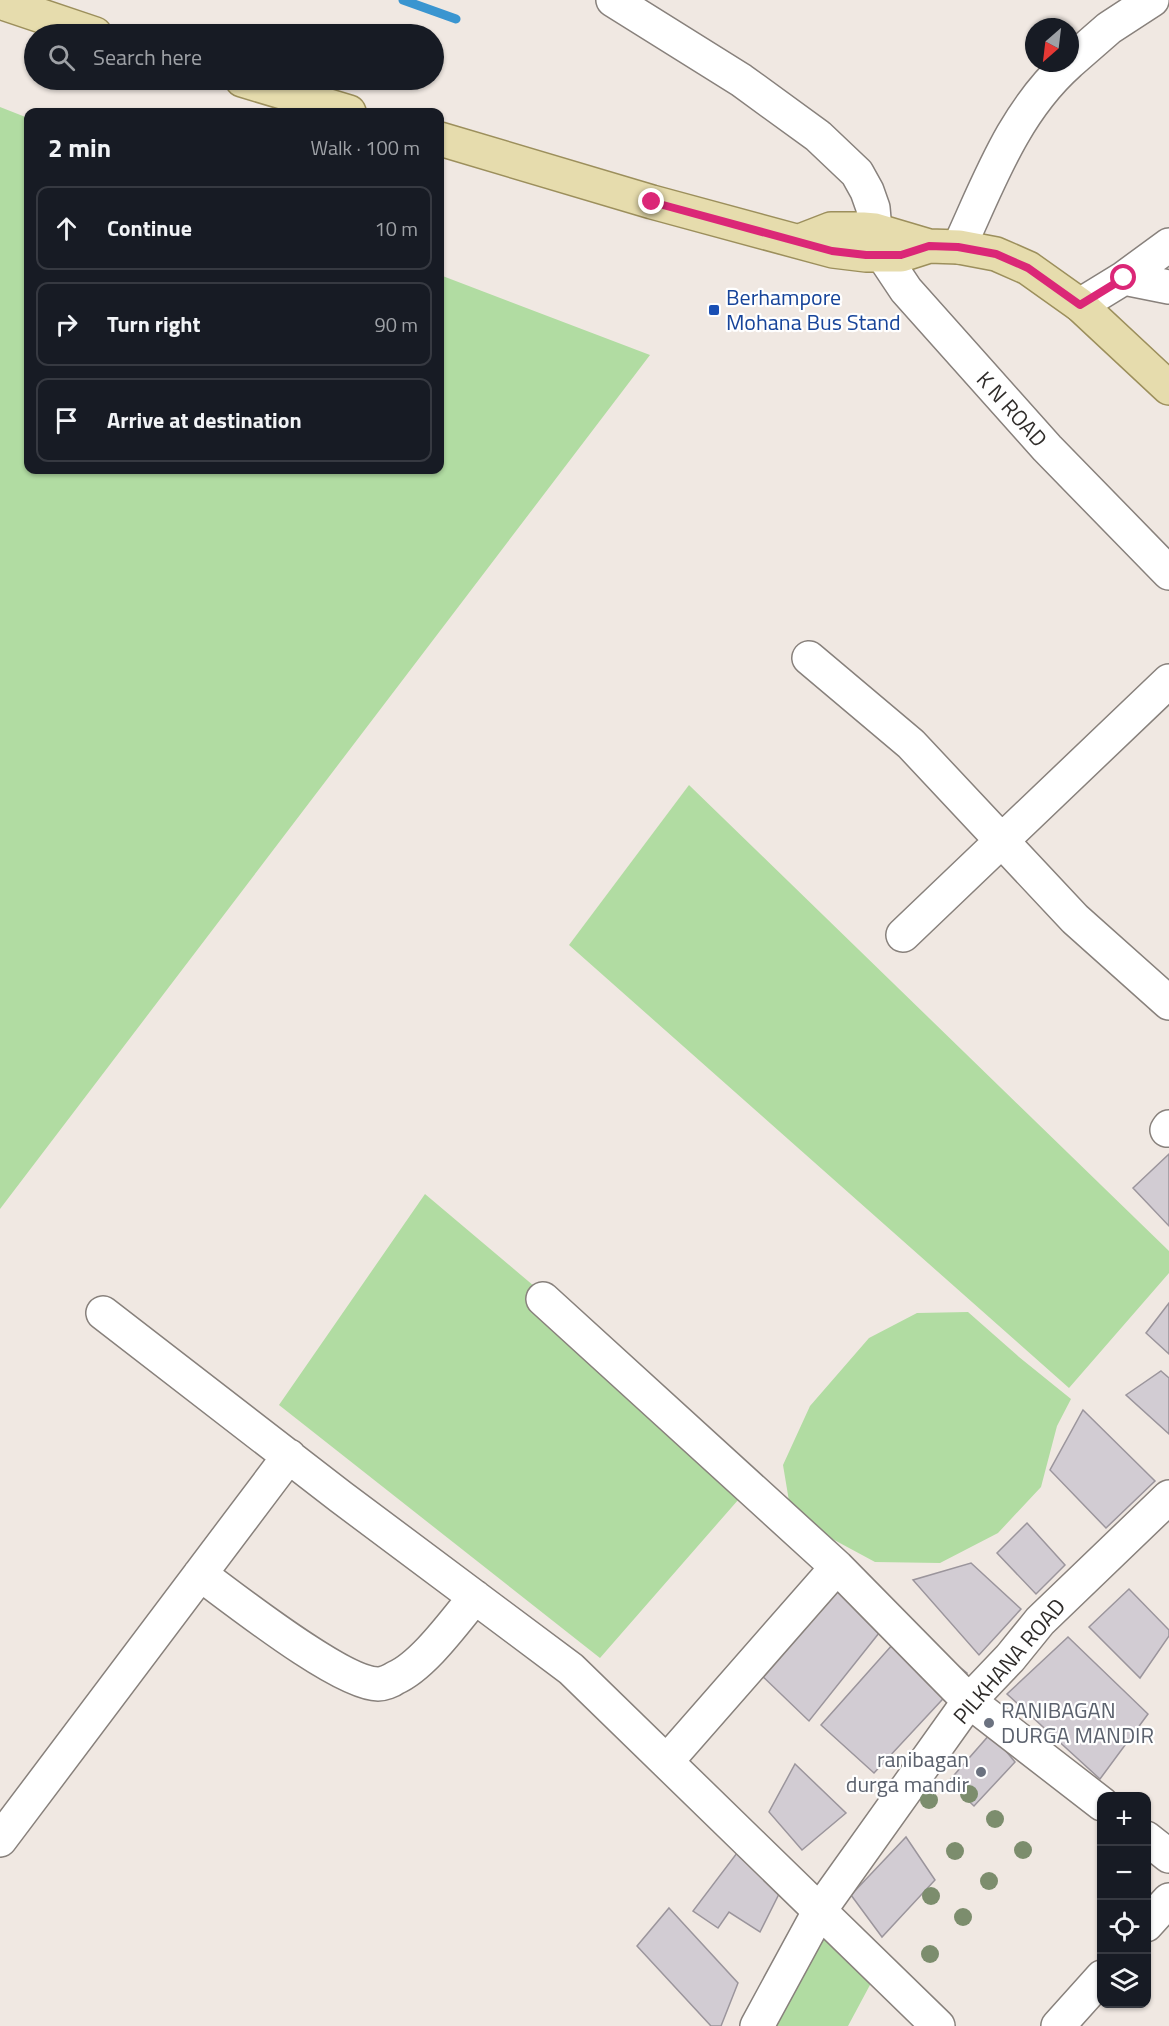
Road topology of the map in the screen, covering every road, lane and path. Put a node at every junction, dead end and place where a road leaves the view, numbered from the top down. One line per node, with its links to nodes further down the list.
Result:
1 (613, 0): 10 (street)
2 (1152, 0): 5 (street)
3 (0, 2): 4 (main road)
4 (65, 24)
5 (1079, 54)
6 (1058, 72): 12 (street)
7 (275, 90): 8 (main road)
8 (336, 108)
9 (444, 141): 10 (main road)
10 (878, 242): 12 (main road); 17 (street, K N ROAD)
11 (1169, 245): 13 (street)
12 (944, 247): 15 (main road)
13 (1124, 278): 14 (street); 15 (street)
14 (1169, 287)
15 (1080, 305): 16 (main road)
16 (1169, 388)
17 (1169, 573)
18 (810, 658): 20 (street)
19 (1169, 681): 20 (street)
20 (1001, 842): 21 (street); 22 (street)
21 (903, 935)
22 (1169, 1003)
23 (543, 1299): 27 (street)
24 (103, 1313): 25 (street)
25 (289, 1456): 28 (street); 29 (street)
26 (1164, 1511): 30 (street, PILKHANA ROAD)
27 (837, 1567): 30 (street); 31 (street)
28 (200, 1574): 29 (street); 33 (street)
29 (475, 1598): 31 (street)
30 (969, 1701): 32 (street); 37 (street, PILKHANA ROAD)
31 (667, 1761): 37 (street)
32 (1097, 1801)
33 (0, 1840)
34 (1151, 1842): 35 (street)
35 (1169, 1856)
36 (1169, 1900): 38 (street)
37 (820, 1910): 40 (street, PILKHANA ROAD); 41 (street)
38 (1151, 1920)
39 (1097, 1982): 42 (street)
40 (756, 2026)
41 (939, 2026)
42 (1058, 2026)

